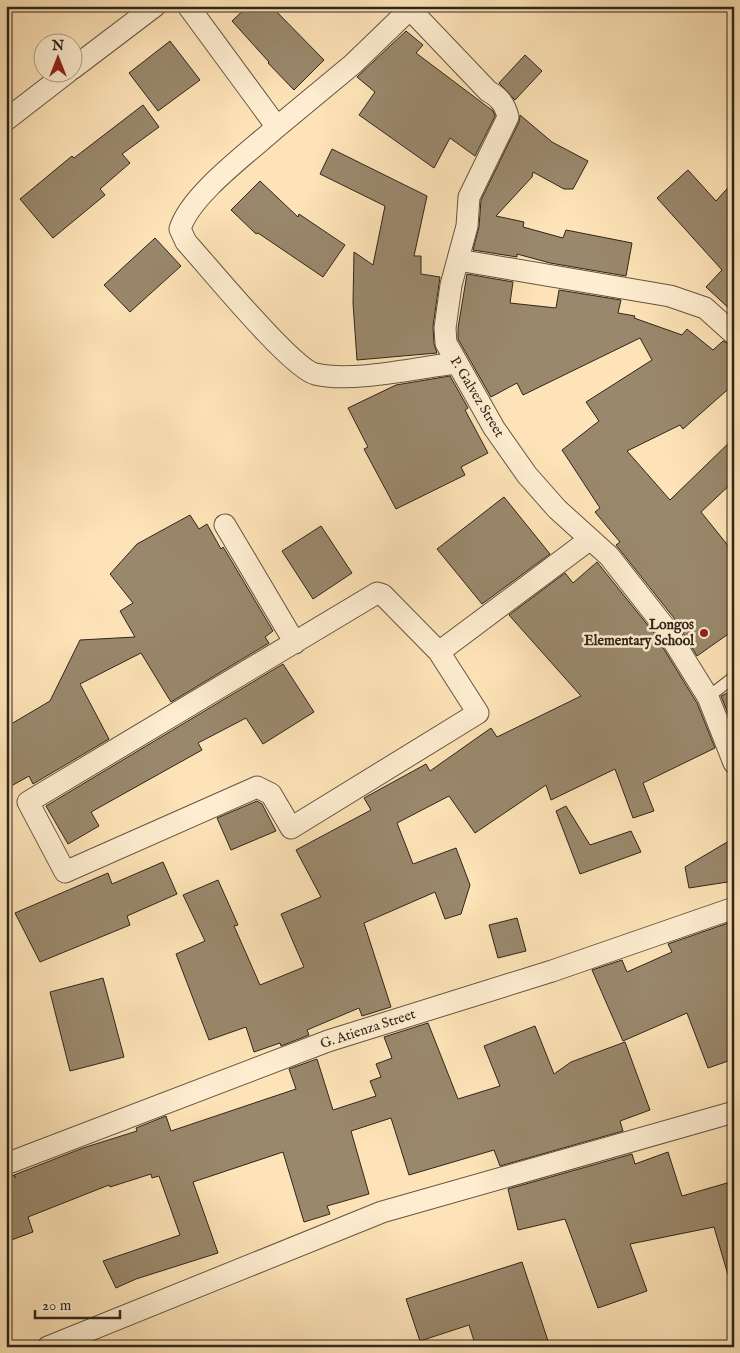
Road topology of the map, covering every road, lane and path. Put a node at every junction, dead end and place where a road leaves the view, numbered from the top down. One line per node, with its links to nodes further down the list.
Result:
1 (155, 6): 4 (street)
2 (188, 6): 7 (street)
3 (408, 8): 7 (street); 8 (street, P. Galvez Street)
4 (82, 61)
5 (55, 82): 6 (street)
6 (6, 120)
7 (277, 127): 10 (street)
8 (458, 260): 9 (street); 10 (street, P. Galvez Street)
9 (734, 334)
10 (455, 363): 12 (street, P. Galvez Street)
11 (225, 525): 13 (street)
12 (589, 540): 14 (street); 16 (street, P. Galvez Street)
13 (295, 643): 14 (street); 14 (street)
14 (439, 652)
15 (734, 677): 16 (lane)
16 (708, 697): 17 (street, P. Galvez Street)
17 (734, 763)
18 (734, 908): 20 (street, G. Atienza Street)
19 (734, 1112): 21 (street)
20 (6, 1164)
21 (48, 1347)

